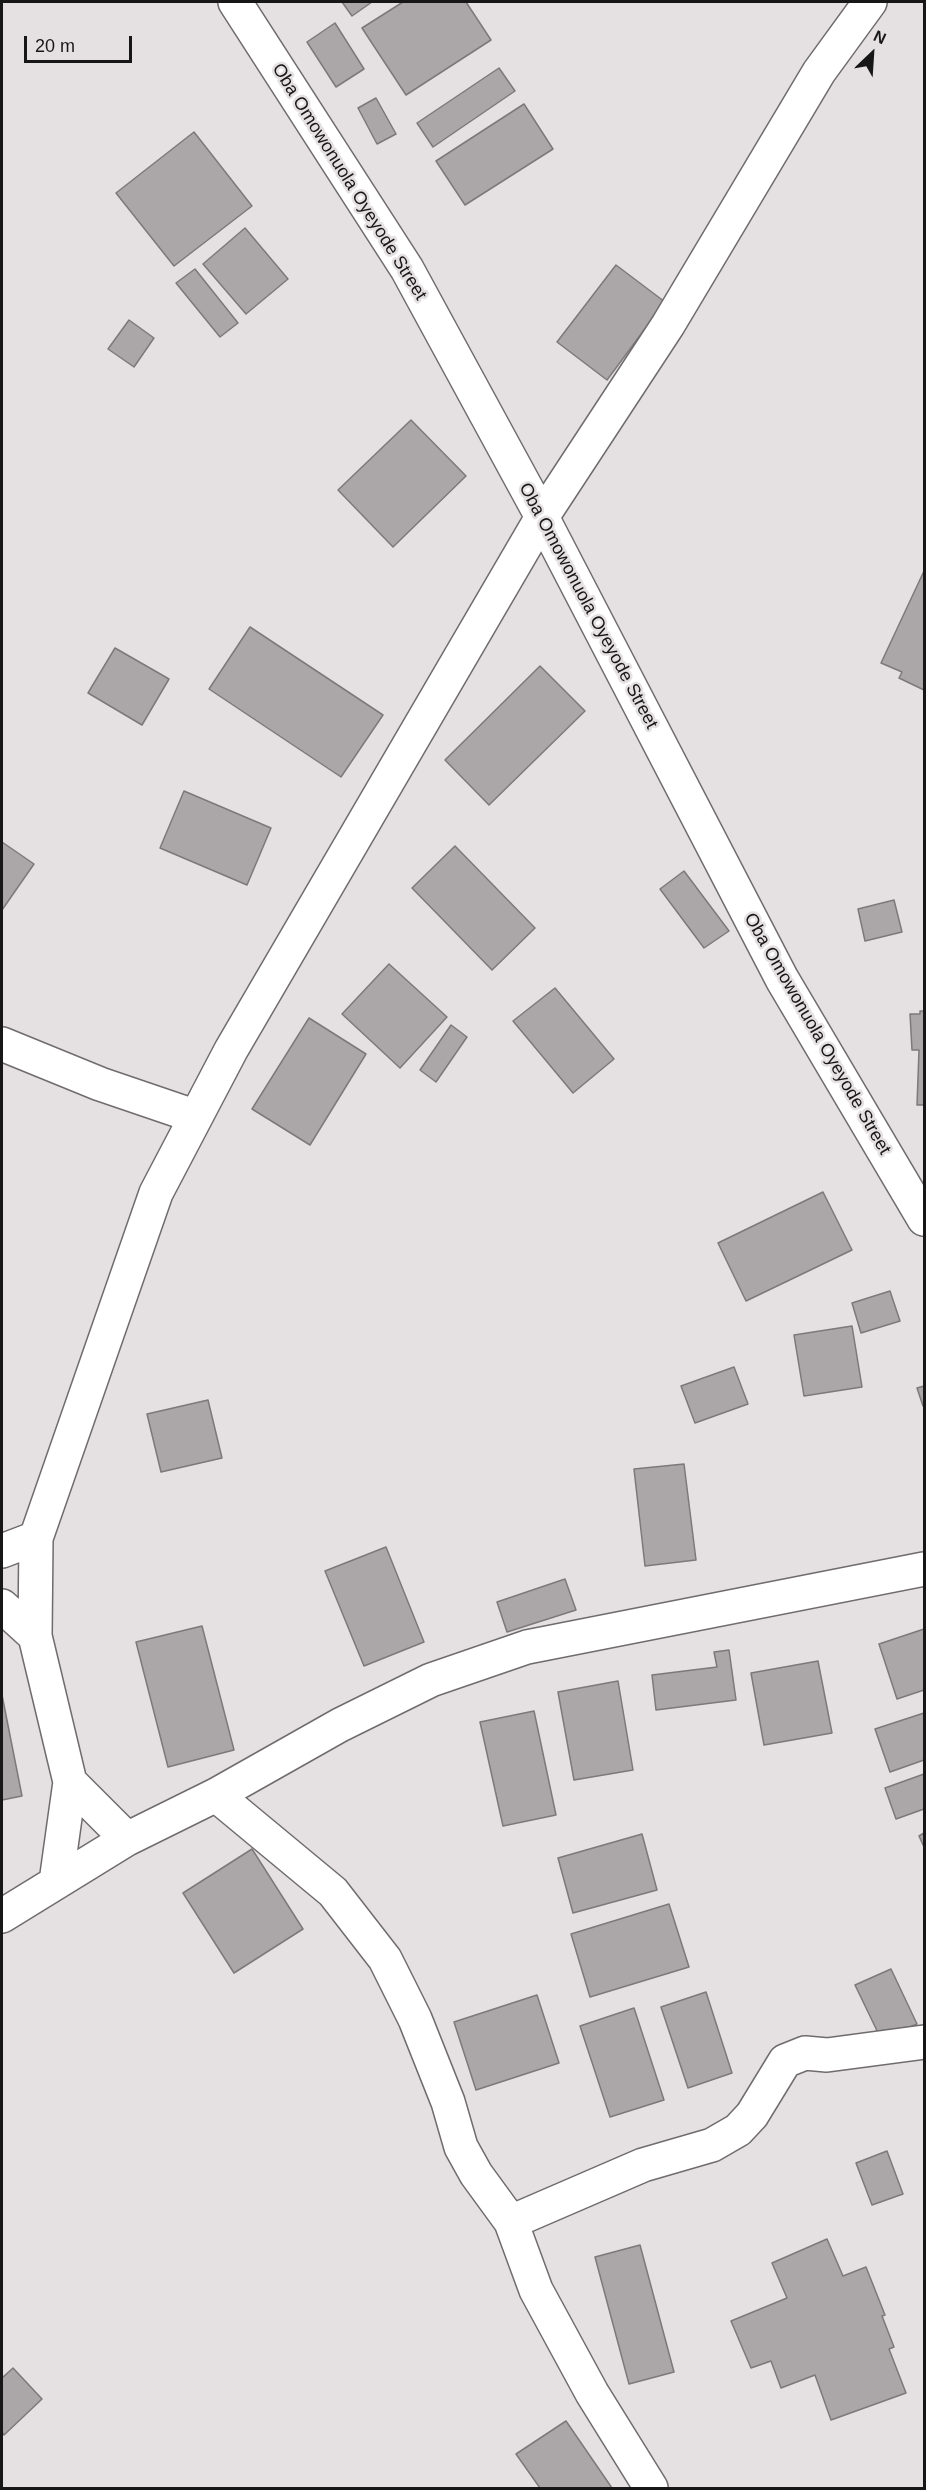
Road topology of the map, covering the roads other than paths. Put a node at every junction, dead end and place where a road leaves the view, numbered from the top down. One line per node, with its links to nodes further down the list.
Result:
1 (235, 2): 3 (street, Oba Omowonuola Oyeyode Street)
2 (870, 2): 3 (street)
3 (542, 517): 5 (street); 6 (street, Oba Omowonuola Oyeyode Street)
4 (2, 1044): 5 (street)
5 (194, 1116): 7 (street)
6 (924, 1219)
7 (36, 1538): 8 (street); 11 (street)
8 (2, 1551)
9 (924, 1569): 13 (street)
10 (2, 1606): 11 (street)
11 (34, 1636): 12 (street)
12 (70, 1782): 14 (street); 15 (street)
13 (216, 1795): 14 (street); 18 (street)
14 (127, 1839): 15 (street)
15 (56, 1882): 16 (street)
16 (2, 1916)
17 (924, 2042): 18 (street)
18 (511, 2222): 19 (street)
19 (651, 2488)

